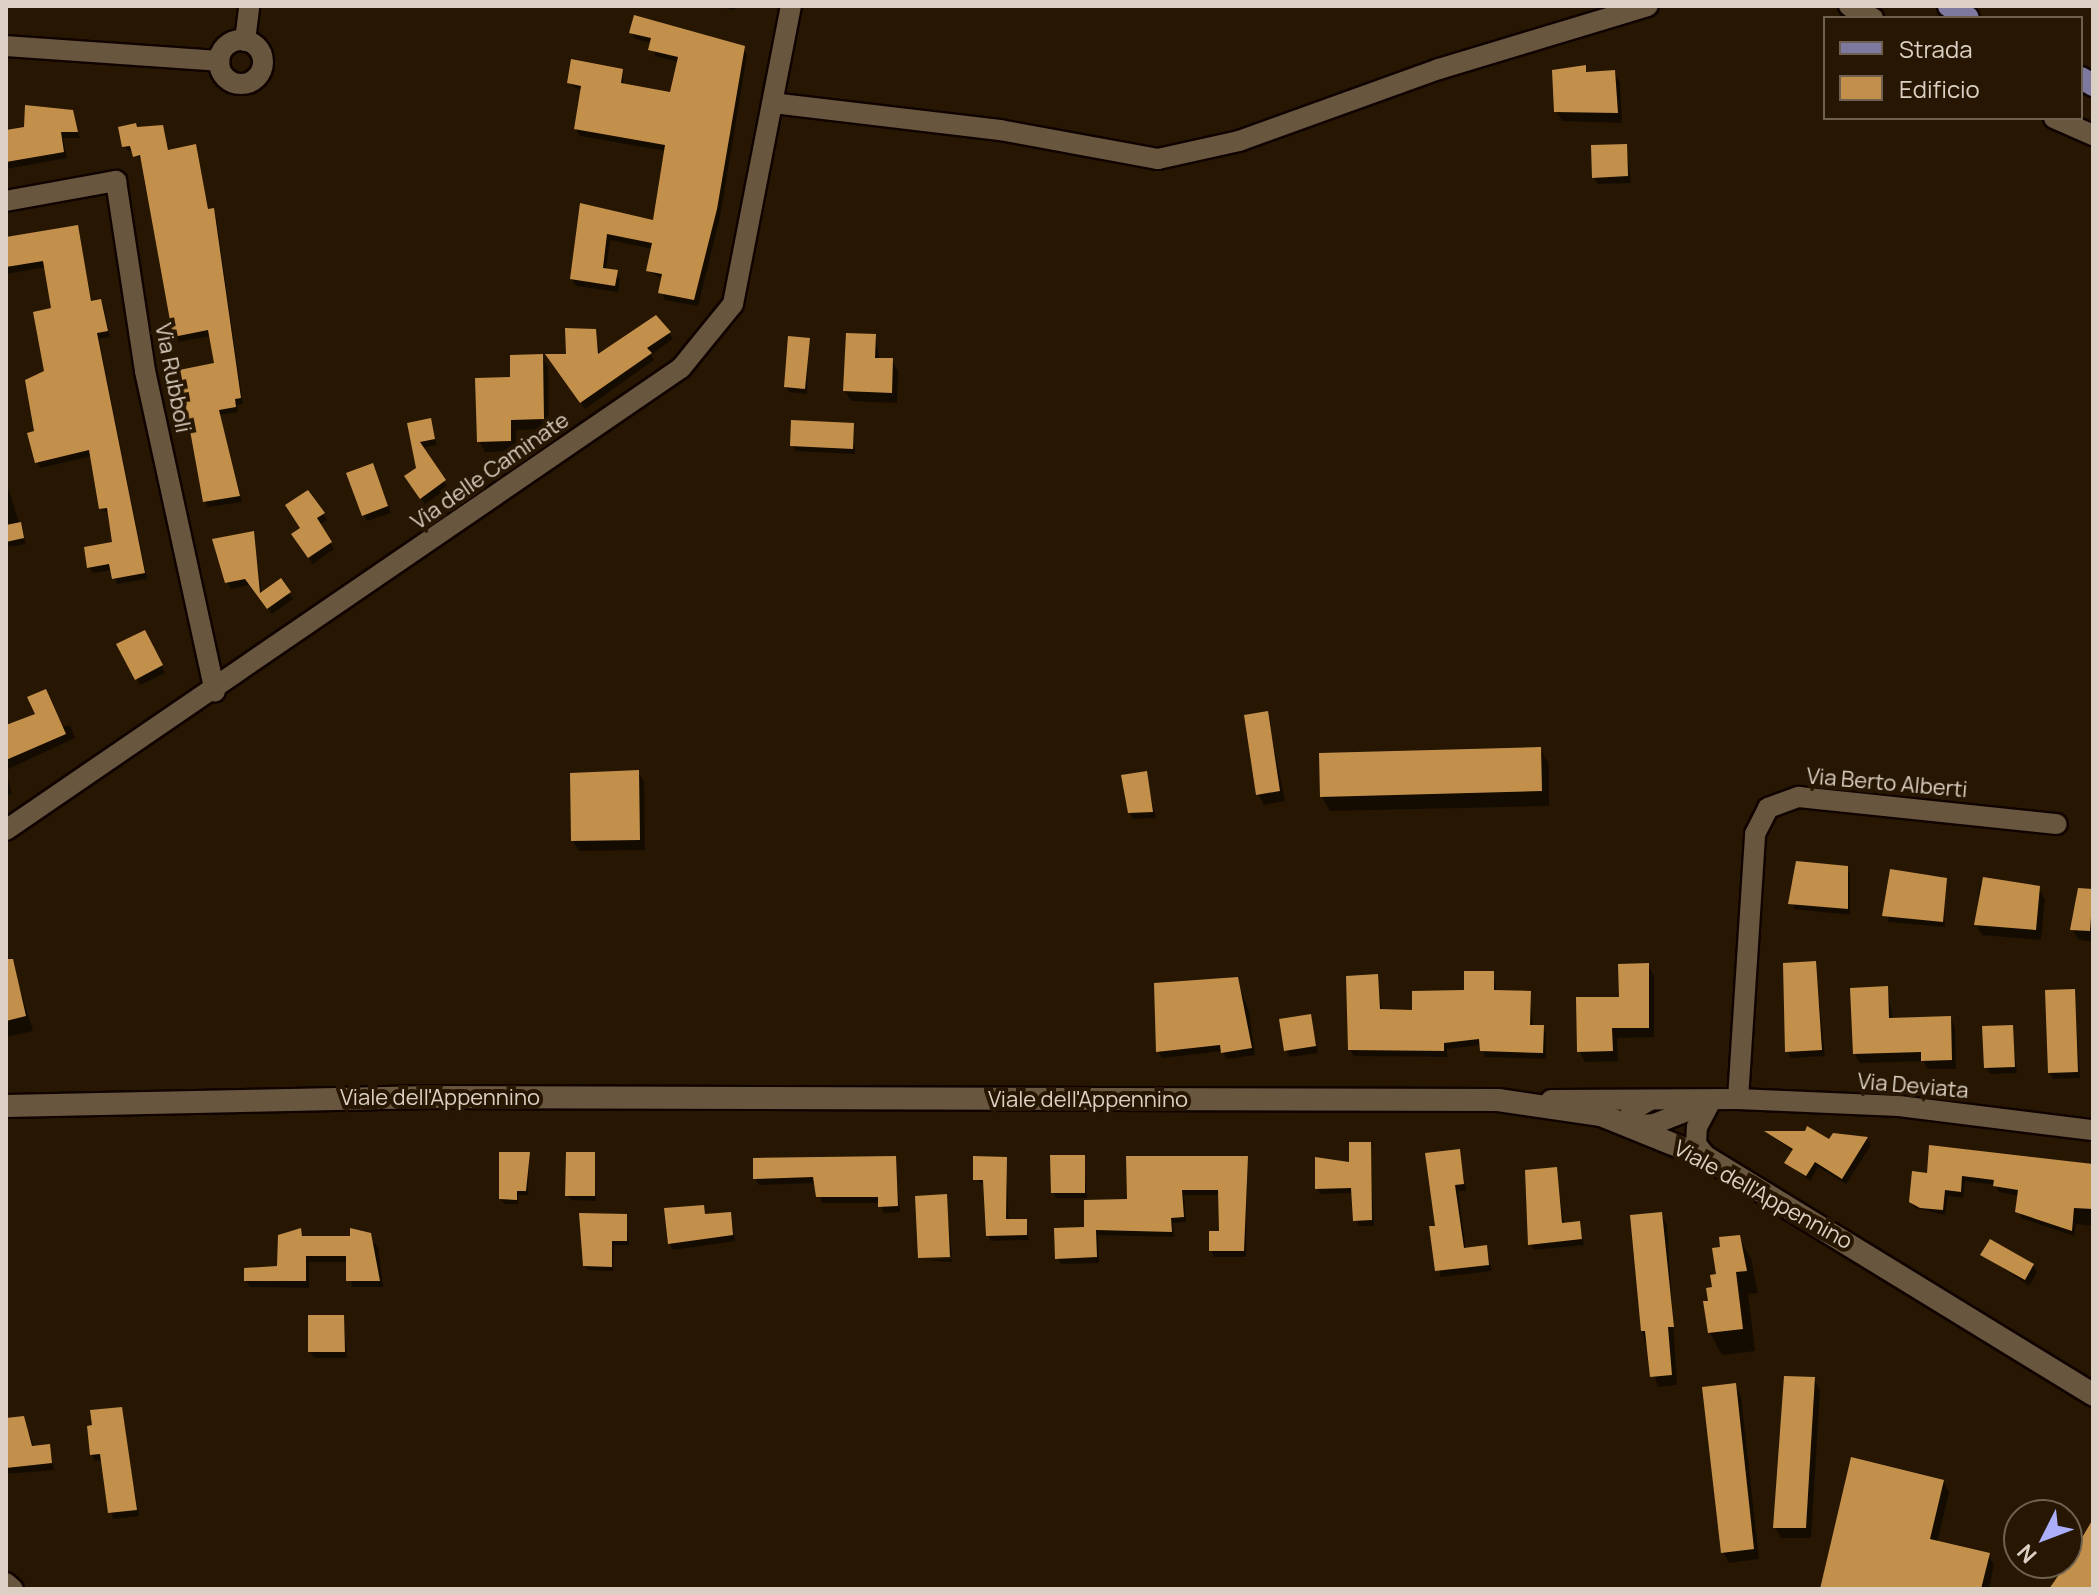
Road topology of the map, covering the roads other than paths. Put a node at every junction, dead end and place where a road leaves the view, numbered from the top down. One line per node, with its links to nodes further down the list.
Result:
1 (249, 6): 6 (street)
2 (791, 6): 9 (street, Via delle Caminate)
3 (1849, 6): 5 (street)
4 (1640, 7): 9 (street)
5 (1869, 16)
6 (245, 41): 8 (street); 8 (street)
7 (6, 46): 8 (street)
8 (219, 61)
9 (773, 103): 13 (street, Via delle Caminate)
10 (2059, 120): 11 (street)
11 (2093, 135)
12 (6, 201): 13 (street, Via Rubboli)
13 (215, 691): 15 (street, Via delle Caminate)
14 (2057, 824): 18 (street, Via Berto Alberti)
15 (6, 830)
16 (1498, 1100): 17 (street, Via Deviata); 19 (main road, Viale dell'Appennino); 20 (main road, Viale dell'Appennino)
17 (1650, 1100): 18 (street, Via Deviata); 20 (street)
18 (1725, 1101): 20 (street, Via Deviata); 21 (street, Via Deviata); 22 (street)
19 (6, 1106)
20 (1631, 1125): 22 (main road, Viale dell'Appennino)
21 (2093, 1130)
22 (1707, 1158): 23 (main road, Viale dell'Appennino)
23 (2093, 1395)
24 (6, 1583): 25 (street)
25 (13, 1589)

